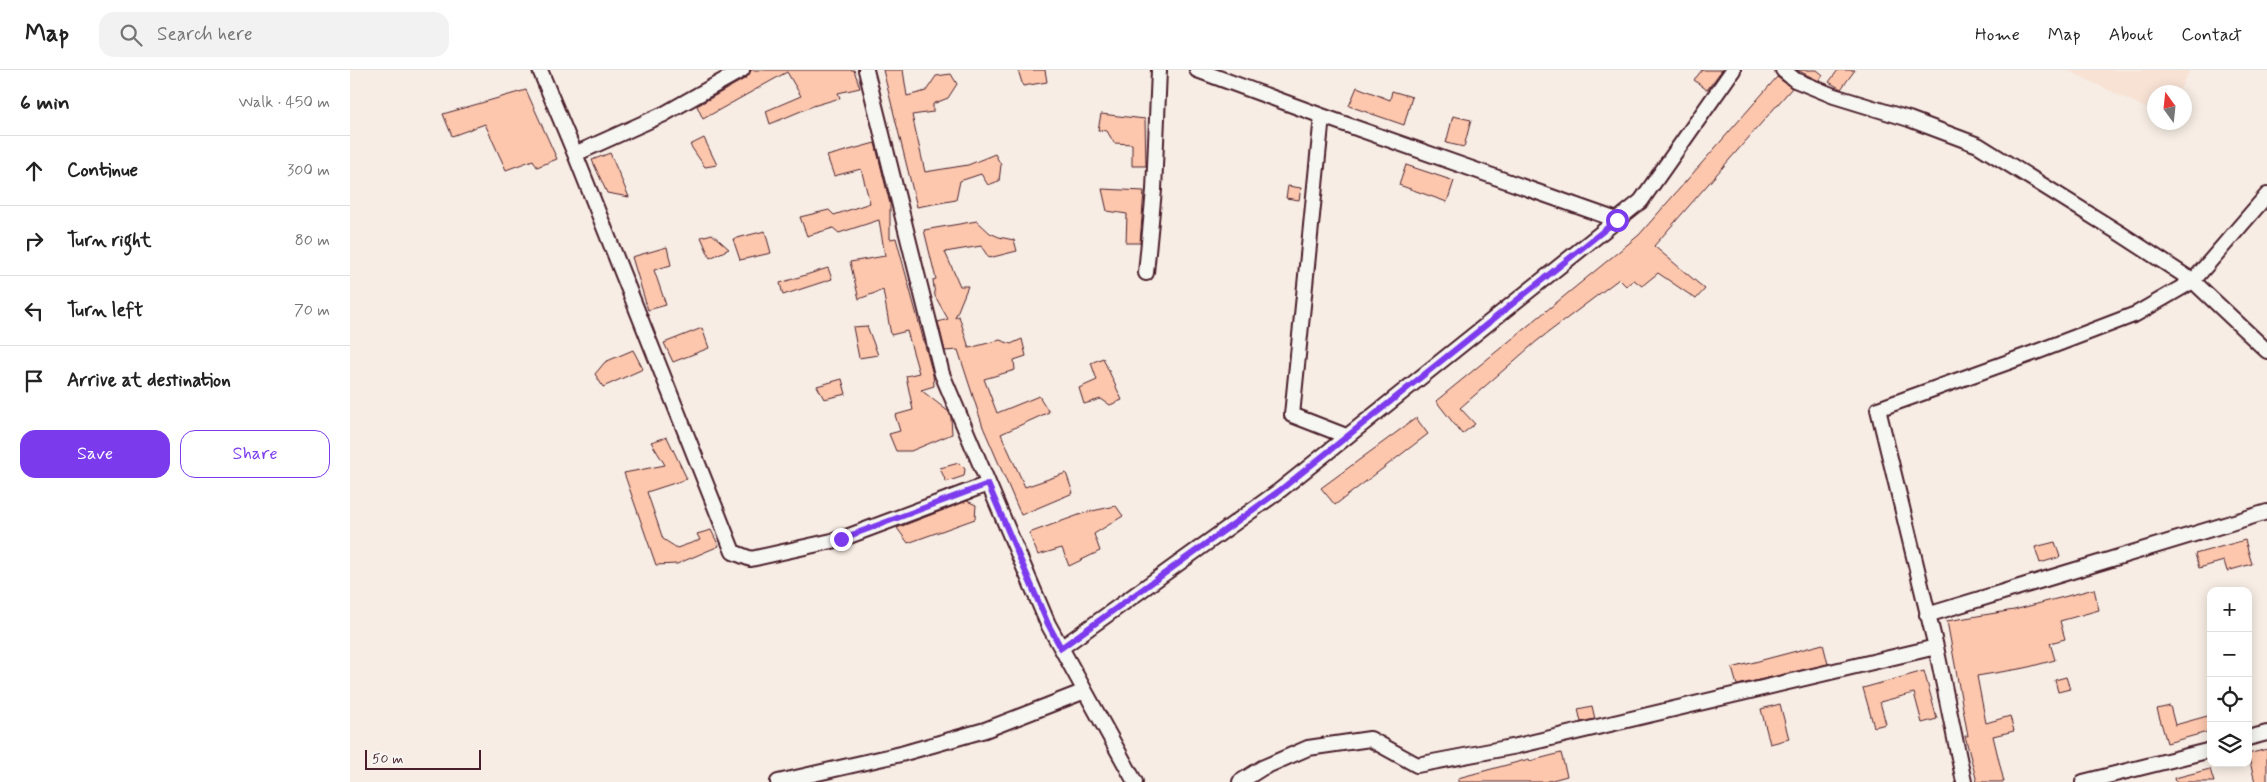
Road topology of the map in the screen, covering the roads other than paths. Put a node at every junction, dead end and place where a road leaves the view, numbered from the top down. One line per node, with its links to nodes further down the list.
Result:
1 (540, 70): 9 (street)
2 (742, 70): 9 (street)
3 (866, 70): 16 (street)
4 (1159, 70): 12 (street)
5 (1197, 70): 8 (street)
6 (1733, 70): 11 (street)
7 (1783, 70): 13 (street)
8 (1322, 116): 11 (street); 15 (street)
9 (575, 154): 16 (street)
10 (2267, 195): 13 (street)
11 (1617, 220): 15 (street)
12 (1146, 273)
13 (2193, 281): 14 (street); 18 (street)
14 (2267, 351)
15 (1346, 436): 20 (street)
16 (988, 484): 20 (street)
17 (2267, 512): 18 (street)
18 (1927, 615): 19 (street)
19 (1936, 647): 27 (street); 28 (street)
20 (1061, 648): 21 (street)
21 (1084, 691): 25 (street); 26 (street)
22 (2267, 732): 23 (street)
23 (2252, 737)
24 (2207, 751): 29 (street)
25 (778, 782)
26 (1135, 782)
27 (1240, 782)
28 (1964, 782)
29 (2083, 782)

